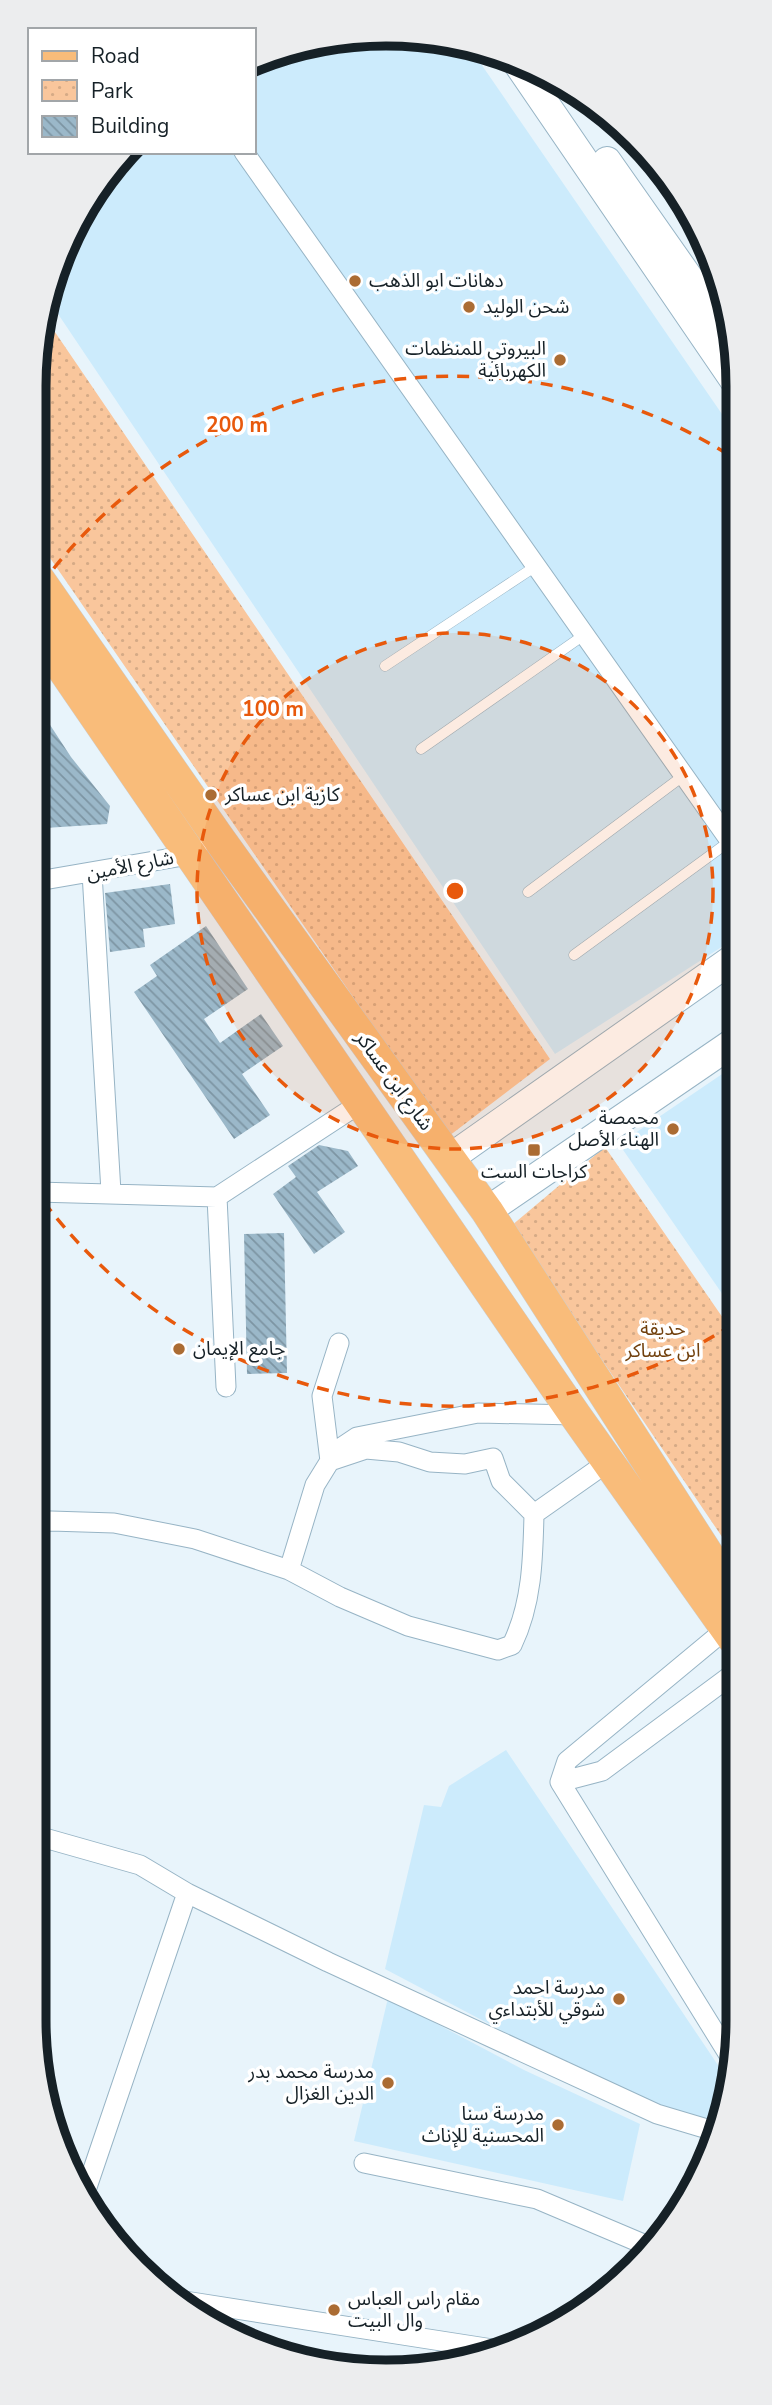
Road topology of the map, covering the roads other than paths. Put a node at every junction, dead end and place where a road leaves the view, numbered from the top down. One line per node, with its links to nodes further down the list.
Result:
1 (526, 76): 5 (main road)
2 (560, 93): 4 (main road)
3 (245, 154): 6 (street)
4 (721, 323)
5 (726, 368)
6 (536, 566): 8 (street); 10 (lane)
7 (46, 590): 13 (main road, شارع ابن عساكر)
8 (584, 635): 11 (lane); 12 (street)
9 (46, 644): 16 (main road, شارع ابن عساكر)
10 (385, 666)
11 (421, 748)
12 (683, 776): 14 (street); 19 (lane)
13 (217, 836): 16 (street, شارع الأمين); 24 (main road, شارع ابن عساكر)
14 (726, 837)
15 (726, 849): 20 (lane)
16 (188, 855): 17 (street, شارع الأمين); 23 (main road, شارع ابن عساكر)
17 (92, 873): 18 (street, شارع الأمين); 26 (street)
18 (46, 880)
19 (528, 892)
20 (574, 955)
21 (726, 964): 24 (main road)
22 (726, 1047): 28 (main road)
23 (362, 1102): 27 (street); 31 (main road, شارع ابن عساكر)
24 (450, 1158): 28 (main road, شارع ابن عساكر)
25 (46, 1192): 26 (street)
26 (111, 1192): 27 (street)
27 (217, 1197): 30 (street)
28 (488, 1211): 37 (main road, شارع ابن عساكر)
29 (339, 1343): 32 (street)
30 (226, 1387)
31 (575, 1415): 32 (street); 33 (main road, شارع ابن عساكر)
32 (330, 1461): 34 (street); 36 (street)
33 (608, 1462): 34 (street); 38 (main road, شارع ابن عساكر)
34 (534, 1514): 36 (street)
35 (46, 1522): 36 (street)
36 (289, 1570)
37 (726, 1583)
38 (726, 1628)
39 (726, 1637): 41 (street)
40 (726, 1679): 41 (street)
41 (560, 1782): 44 (street)
42 (46, 1838): 43 (street)
43 (187, 1893): 45 (street); 47 (street)
44 (725, 2049)
45 (708, 2129)
46 (364, 2163): 48 (street)
47 (88, 2184)
48 (642, 2244)
49 (199, 2303): 50 (street)
50 (478, 2347)

